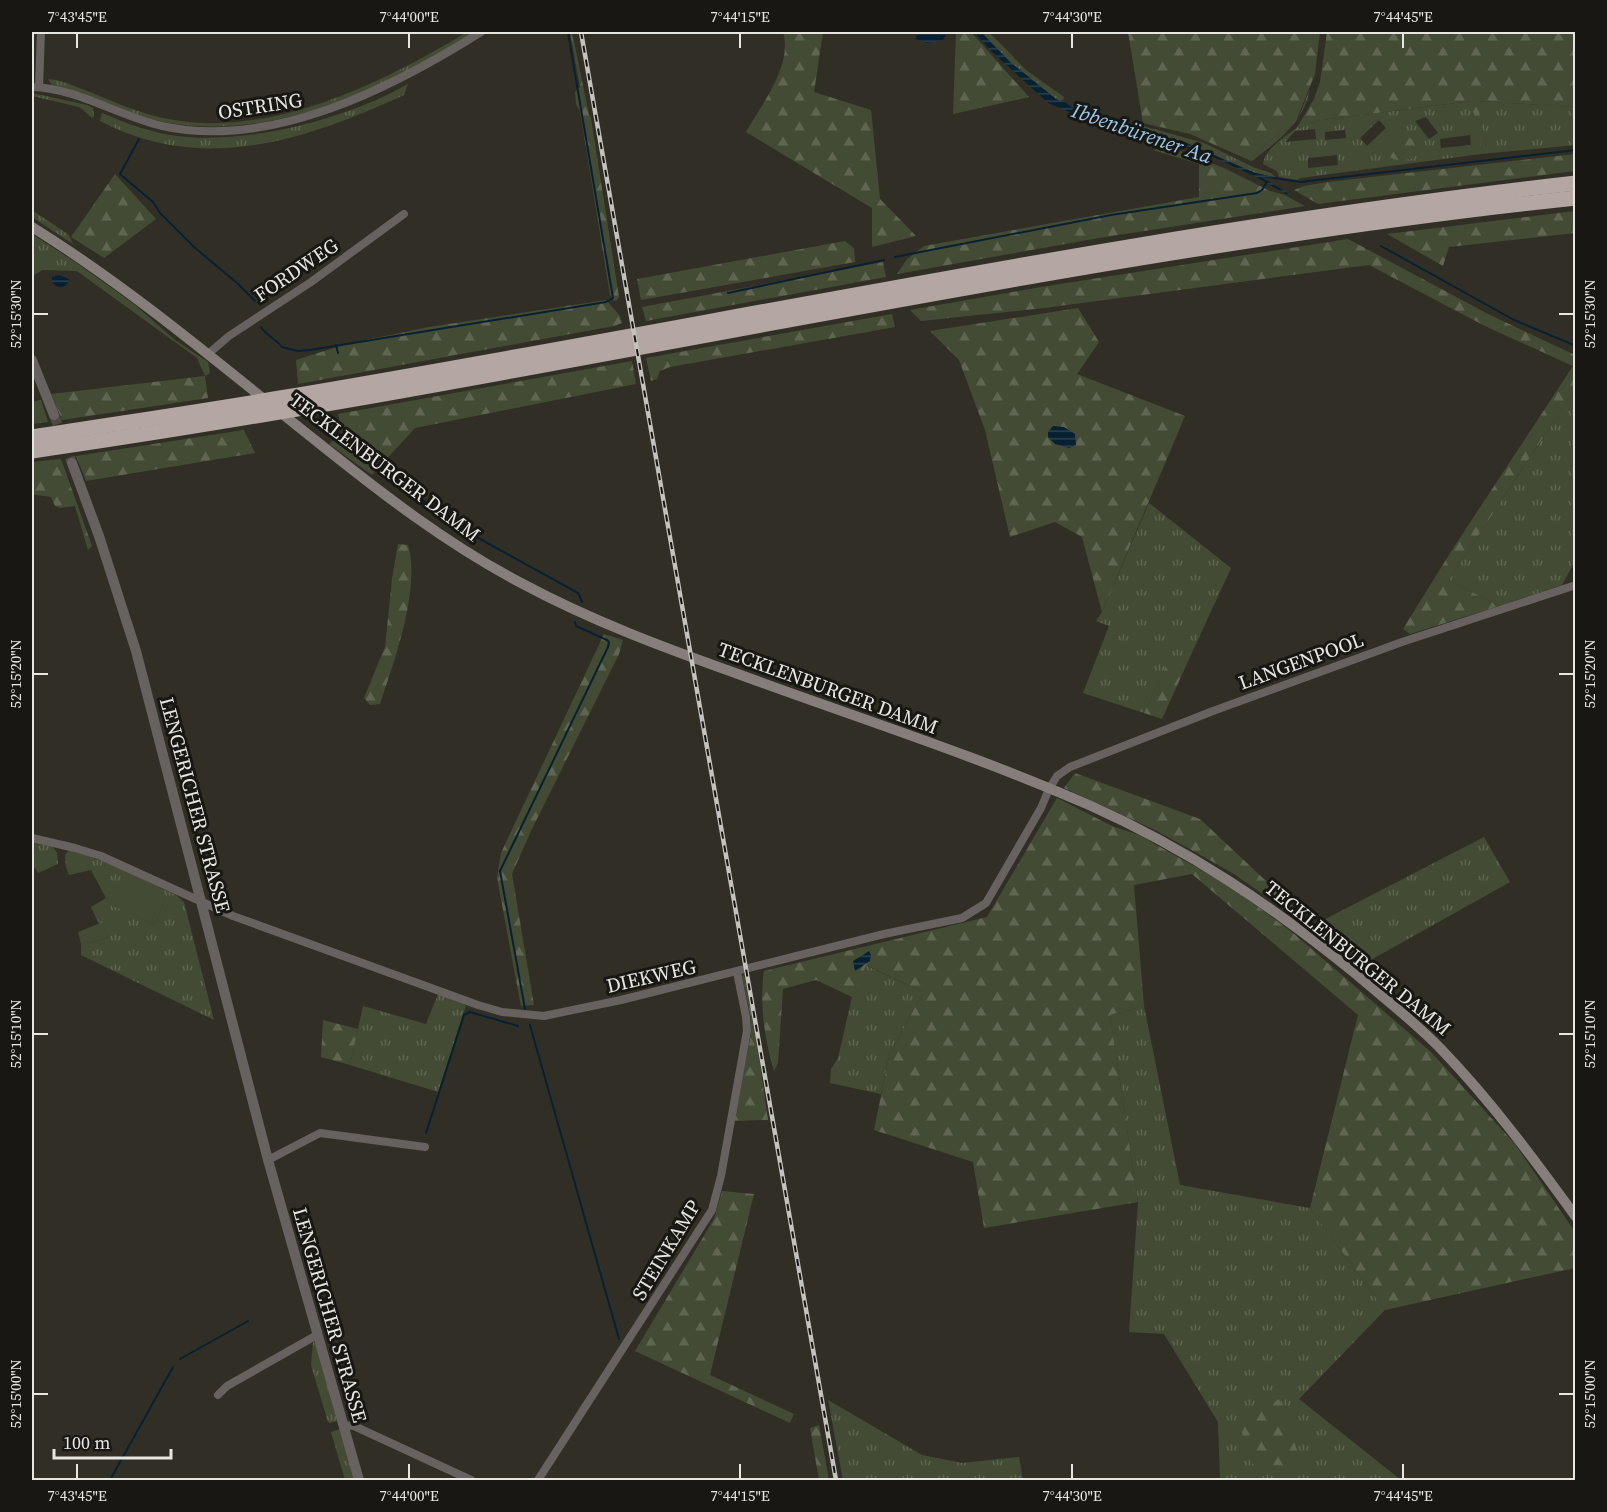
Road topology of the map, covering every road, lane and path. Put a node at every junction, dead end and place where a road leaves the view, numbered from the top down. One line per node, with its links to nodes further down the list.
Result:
1 (41, 32): 3 (street)
2 (481, 32): 3 (street, OSTRING)
3 (35, 87)
4 (1575, 183): 8 (highway)
5 (1575, 198): 8 (highway)
6 (405, 214): 9 (street, FORDWEG)
7 (32, 226): 9 (main road, TECKLENBURGER DAMM)
8 (650, 339): 11 (highway)
9 (208, 354): 16 (main road, TECKLENBURGER DAMM)
10 (32, 360): 12 (street)
11 (249, 410): 13 (highway); 13 (highway)
12 (54, 415)
13 (36, 443)
14 (72, 463): 18 (street, LENGERICHER STRASSE)
15 (1575, 585): 16 (street, LANGENPOOL)
16 (1049, 789): 19 (street, DIEKWEG); 22 (main road, TECKLENBURGER DAMM)
17 (32, 838): 18 (street, DIEKWEG)
18 (202, 902): 19 (street, DIEKWEG); 21 (street, LENGERICHER STRASSE)
19 (737, 972): 28 (street, STEINKAMP)
20 (425, 1147): 21 (street)
21 (268, 1160): 23 (street, LENGERICHER STRASSE)
22 (1575, 1217)
23 (316, 1335): 24 (street); 25 (street, LENGERICHER STRASSE)
24 (218, 1395)
25 (343, 1425): 26 (street, LENGERICHER STRASSE); 27 (street)
26 (359, 1480)
27 (471, 1480)
28 (538, 1480)

